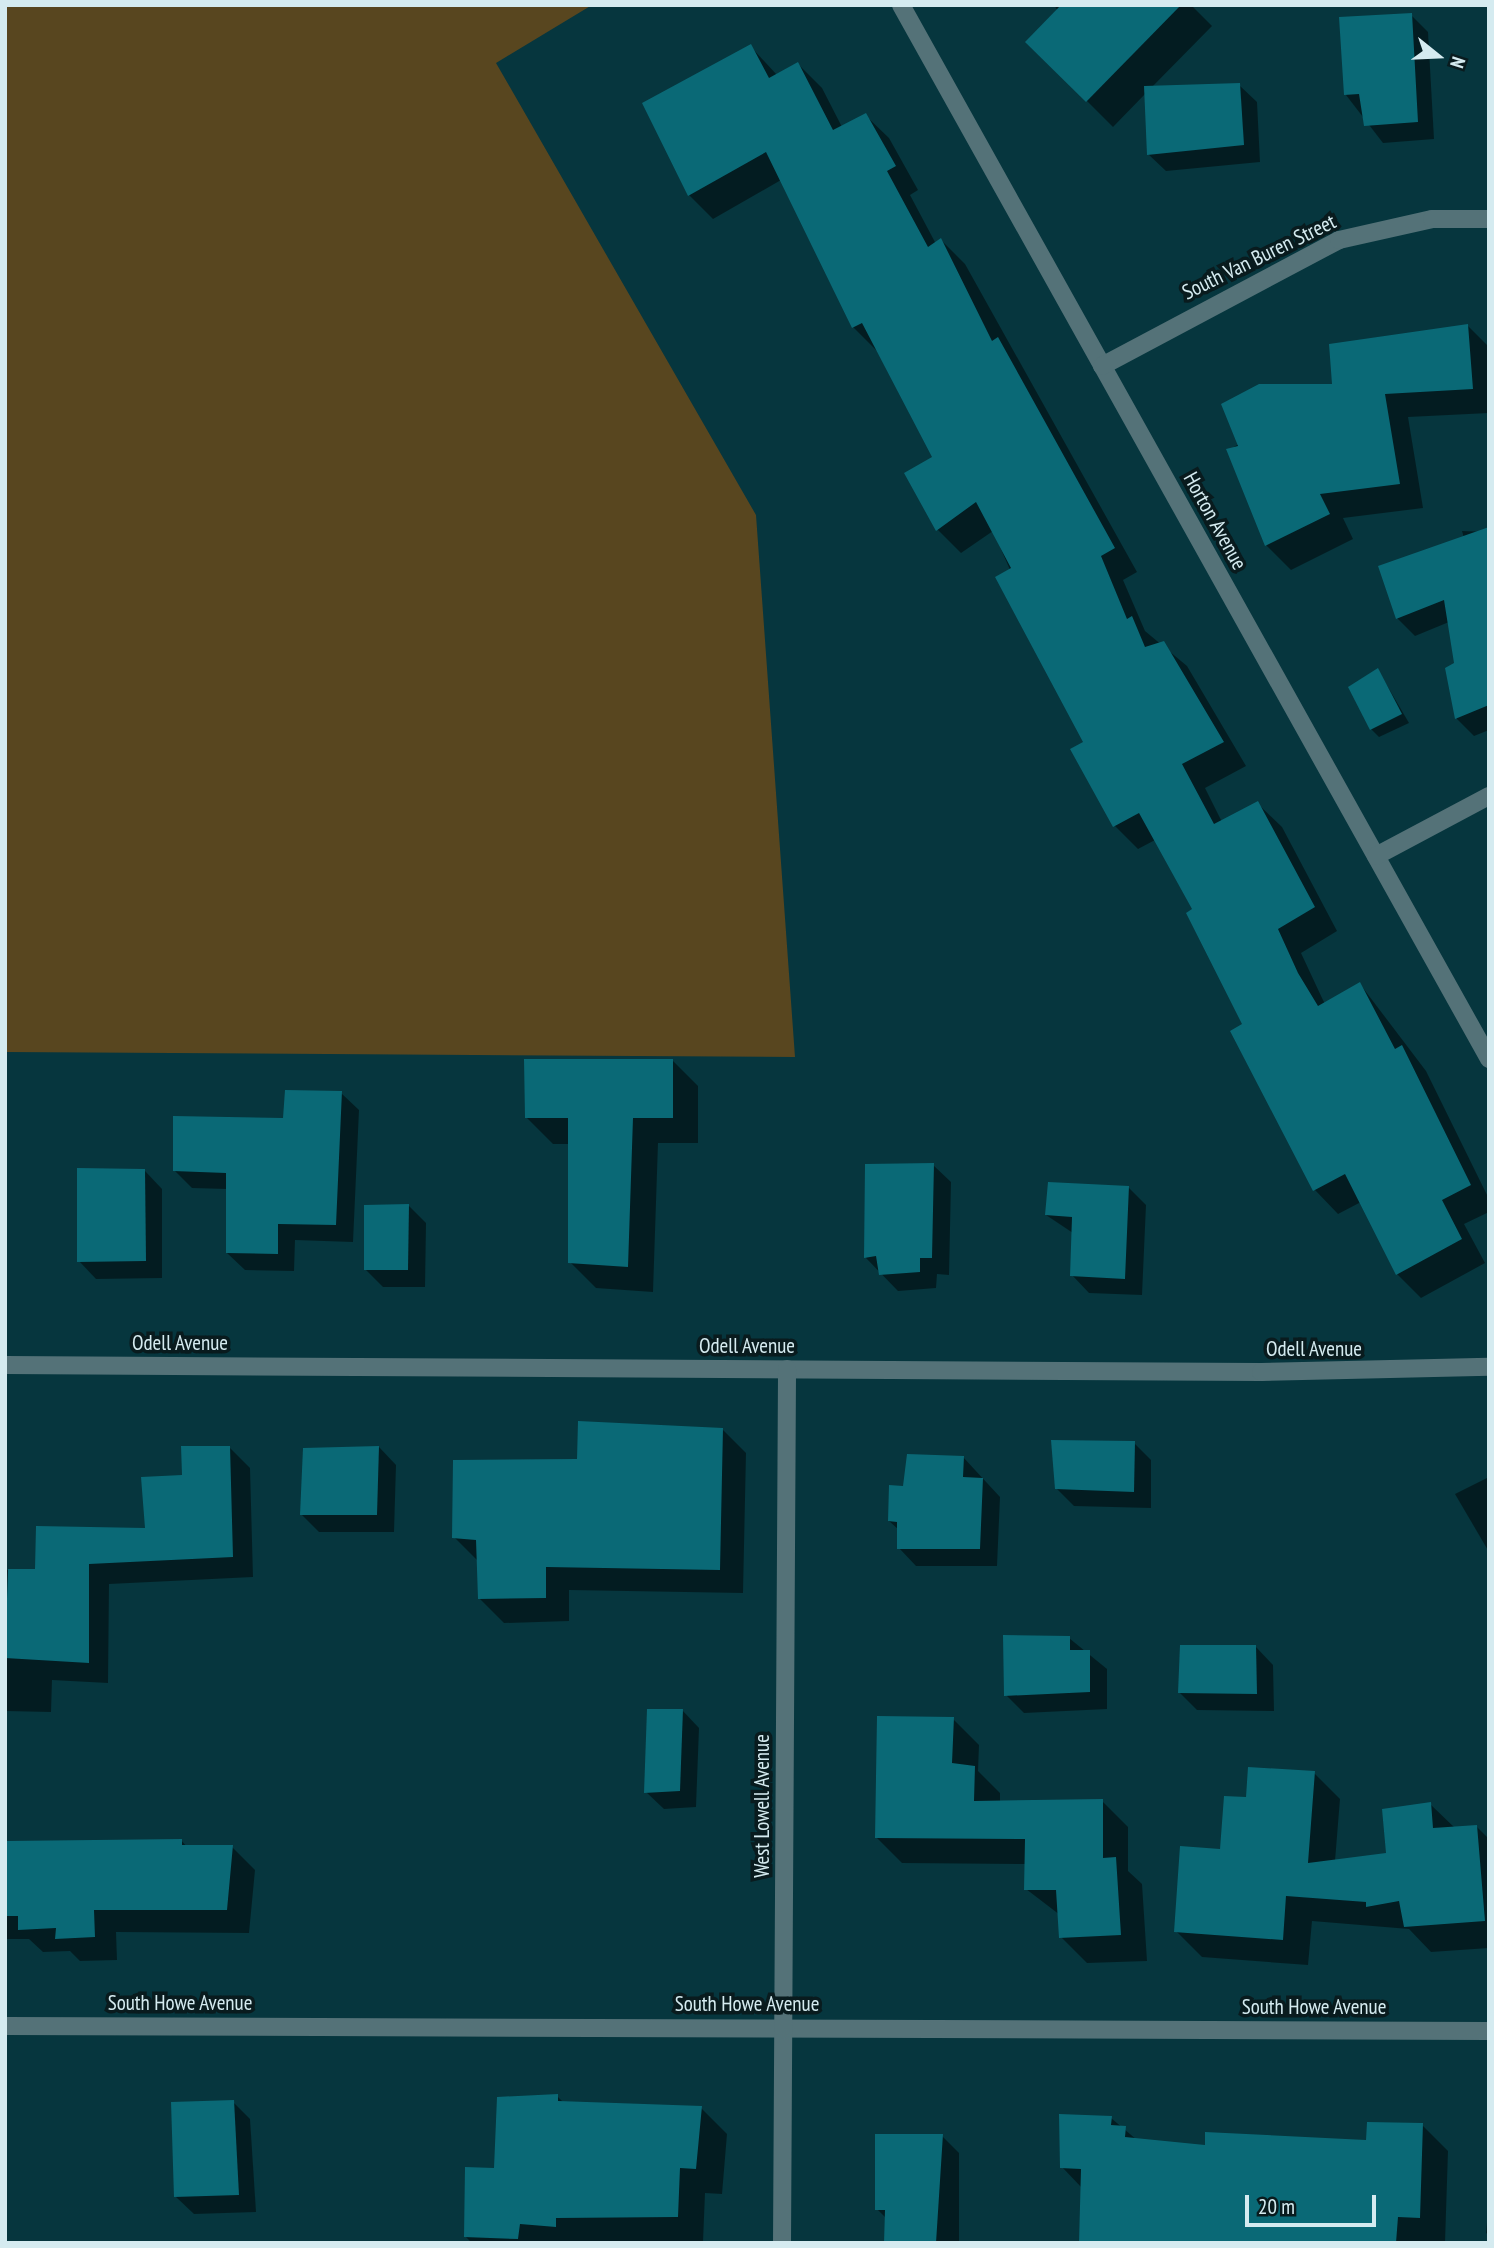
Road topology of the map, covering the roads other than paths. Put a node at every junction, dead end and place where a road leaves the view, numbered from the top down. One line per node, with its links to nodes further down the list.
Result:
1 (901, 5): 3 (street, Horton Avenue)
2 (1489, 219): 3 (street, South Van Buren Street)
3 (1102, 366): 5 (street, Horton Avenue)
4 (1489, 796): 5 (street)
5 (1376, 856): 6 (street, Horton Avenue)
6 (1489, 1059)
7 (5, 1365): 9 (street, Odell Avenue)
8 (1489, 1367): 9 (street, Odell Avenue)
9 (787, 1369): 11 (street, West Lowell Avenue)
10 (5, 2026): 11 (street, South Howe Avenue)
11 (783, 2027): 12 (street, South Howe Avenue); 13 (street, West Lowell Avenue)
12 (1489, 2031)
13 (782, 2243)

